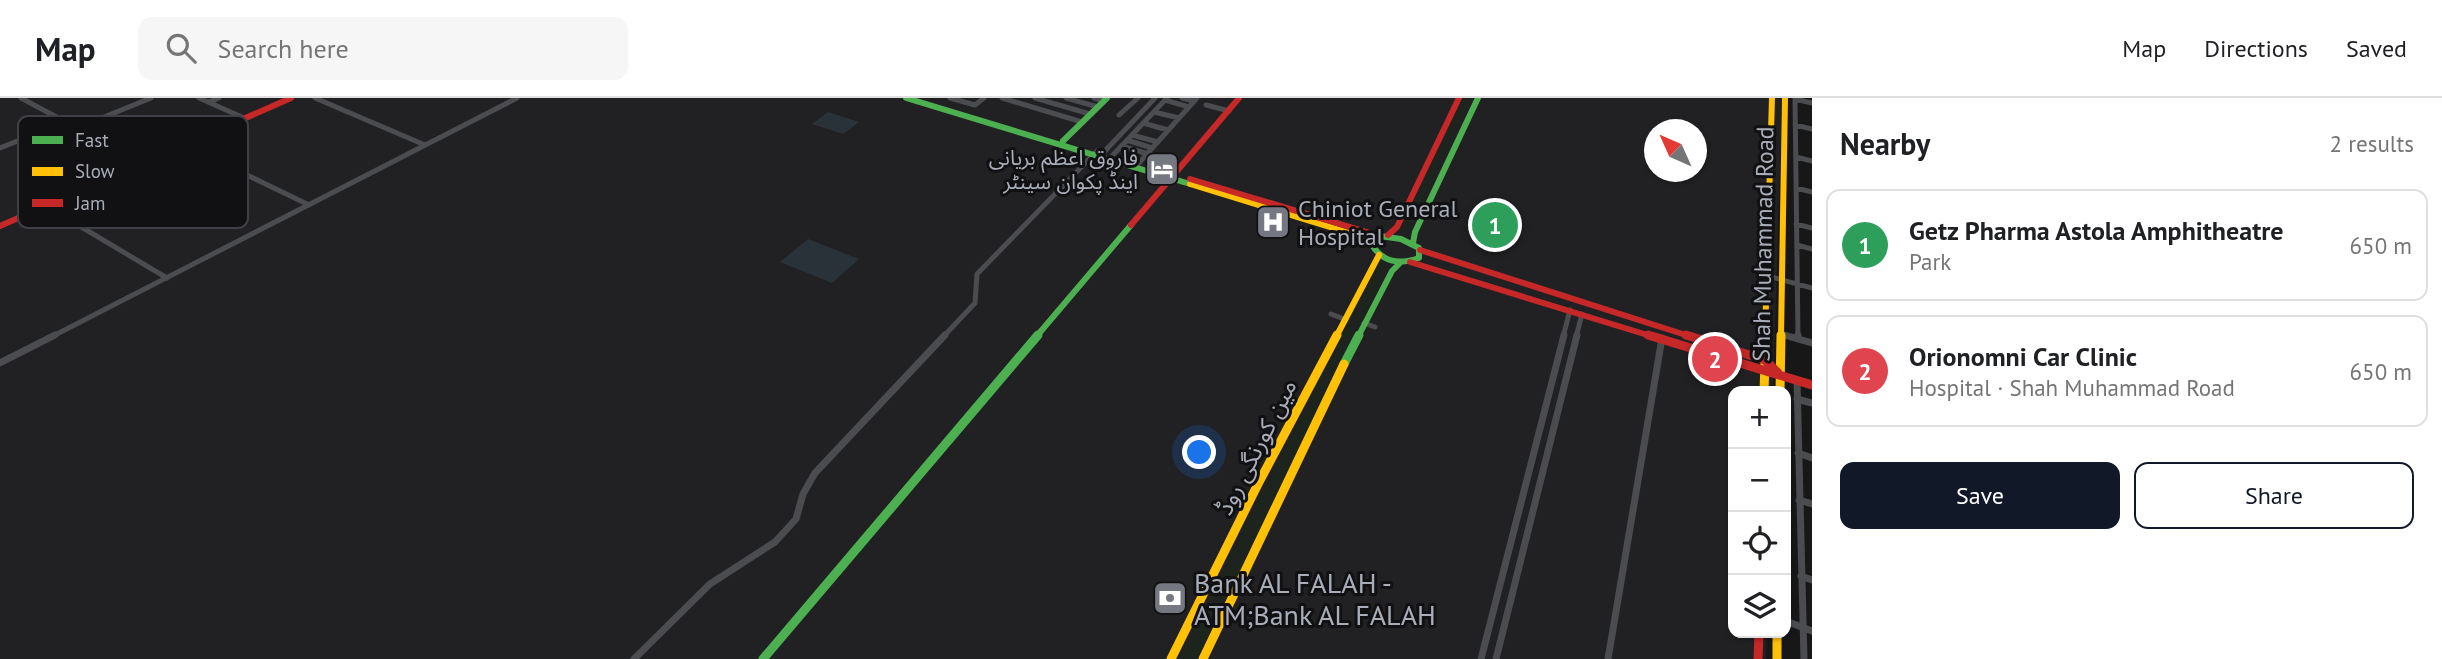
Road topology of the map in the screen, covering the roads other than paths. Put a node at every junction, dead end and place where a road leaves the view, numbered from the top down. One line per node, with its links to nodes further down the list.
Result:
1 (21, 98): 39 (street)
2 (151, 98): 40 (street)
3 (199, 98): 28 (street)
4 (219, 98): 28 (street)
5 (291, 98): 42 (street)
6 (315, 98): 54 (street)
7 (517, 98): 54 (street)
8 (906, 98): 58 (street)
9 (923, 98): 52 (street)
10 (950, 98): 11 (street)
11 (984, 98)
12 (1002, 98): 31 (street)
13 (1035, 98): 23 (street)
14 (1066, 98): 27 (street)
15 (1138, 98): 33 (street)
16 (1156, 98): 36 (street)
17 (1182, 98): 26 (street)
18 (1239, 98): 34 (street)
19 (1460, 98): 77 (street)
20 (1478, 98): 80 (street)
21 (1772, 98): 67 (street, Shah Muhammad Road)
22 (1785, 98): 68 (street, Shah Muhammad Road)
23 (1043, 99): 31 (street); 37 (street)
24 (1166, 99): 32 (street); 35 (street)
25 (1795, 99): 29 (street); 46 (street)
26 (1195, 100): 32 (street)
27 (1101, 101): 37 (street)
28 (209, 102): 41 (street)
29 (1812, 103)
30 (1206, 105): 34 (street)
31 (1033, 107): 44 (street)
32 (1189, 107): 43 (street)
33 (1127, 109): 36 (street); 38 (street)
34 (1228, 111): 66 (street)
35 (1154, 112): 43 (street); 45 (street)
36 (1141, 113): 58 (street)
37 (1090, 114): 44 (street)
38 (1119, 115)
39 (55, 116)
40 (107, 116)
41 (240, 116)
42 (248, 116)
43 (1178, 118): 48 (street)
44 (1082, 122): 52 (street)
45 (1143, 123): 48 (street); 49 (street)
46 (1796, 125): 47 (street); 61 (street)
47 (1812, 129)
48 (1168, 130): 53 (street)
49 (1132, 135): 50 (street); 53 (street)
50 (1127, 140): 55 (street); 57 (street)
51 (18, 141): 56 (street)
52 (1063, 141): 58 (street)
53 (1158, 142): 57 (street)
54 (425, 145): 71 (street)
55 (1121, 146): 59 (street); 60 (street)
56 (0, 148)
57 (1152, 148): 59 (street)
58 (1097, 153): 60 (street); 66 (street); 126 (street)
59 (1147, 154): 62 (street); 64 (street)
60 (1112, 156): 64 (street)
61 (1796, 157): 63 (street); 69 (street)
62 (1168, 160)
63 (1812, 161)
64 (1138, 164): 66 (street)
65 (248, 175): 71 (street)
66 (1173, 177): 77 (street); 78 (street); 127 (street)
67 (1770, 185): 68 (street); 85 (street, Shah Muhammad Road)
68 (1783, 188): 87 (street, Shah Muhammad Road)
69 (1796, 188): 70 (street); 73 (street)
70 (1812, 191)
71 (309, 205): 86 (street)
72 (18, 218): 74 (street)
73 (1797, 224): 76 (street); 79 (street)
74 (0, 226)
75 (83, 228): 86 (street)
76 (1812, 228)
77 (1384, 235): 78 (street); 80 (street)
78 (1371, 243): 82 (street)
79 (1797, 245): 81 (street); 88 (street)
80 (1416, 247): 83 (street); 103 (street)
81 (1812, 249)
82 (1379, 255): 84 (street); 93 (street, مین کورنگی روڈ)
83 (1410, 262): 84 (street); 90 (street)
84 (1400, 263): 94 (street, مین کورنگی روڈ)
85 (1768, 276): 87 (street); 103 (street, Shah Muhammad Road)
86 (167, 278): 102 (street)
87 (1782, 280): 88 (street); 96 (street, Shah Muhammad Road)
88 (1797, 284): 89 (street); 98 (street)
89 (1812, 288)
90 (1570, 310): 92 (street); 100 (street)
91 (1331, 314): 93 (street)
92 (1582, 314): 97 (street); 101 (street)
93 (1344, 319): 128 (street, مین کورنگی روڈ)
94 (1364, 323): 95 (street); 129 (street, مین کورنگی روڈ)
95 (1376, 327)
96 (1781, 334): 98 (street); 104 (street, Shah Muhammad Road)
97 (1662, 338): 103 (street); 132 (street)
98 (1798, 339): 99 (street)
99 (1812, 343)
100 (1560, 345): 101 (street); 111 (street)
101 (1573, 349): 112 (street)
102 (1, 361)
103 (1764, 365): 104 (street); 107 (street, Shah Muhammad Road)
104 (1780, 375): 105 (street); 108 (street, Shah Muhammad Road)
105 (1797, 380): 106 (street); 109 (street)
106 (1812, 385)
107 (1764, 386)
108 (1780, 386)
109 (1797, 399): 110 (street); 113 (street)
110 (1812, 404)
111 (1542, 422): 112 (street); 119 (street)
112 (1553, 426): 120 (street)
113 (1798, 453): 114 (street); 115 (street)
114 (1812, 458)
115 (1799, 500): 116 (street); 117 (street)
116 (1812, 504)
117 (1801, 576): 118 (street); 122 (street)
118 (1812, 580)
119 (1492, 617): 120 (street); 130 (street)
120 (1505, 622): 131 (street)
121 (1791, 623): 122 (street)
122 (1802, 628): 123 (street); 135 (street)
123 (1812, 631)
124 (1759, 638): 133 (street)
125 (1777, 638): 134 (street)
126 (634, 659)
127 (763, 659)
128 (1171, 659)
129 (1203, 659)
130 (1481, 659)
131 (1496, 659)
132 (1608, 659)
133 (1758, 659)
134 (1777, 659)
135 (1804, 659)

